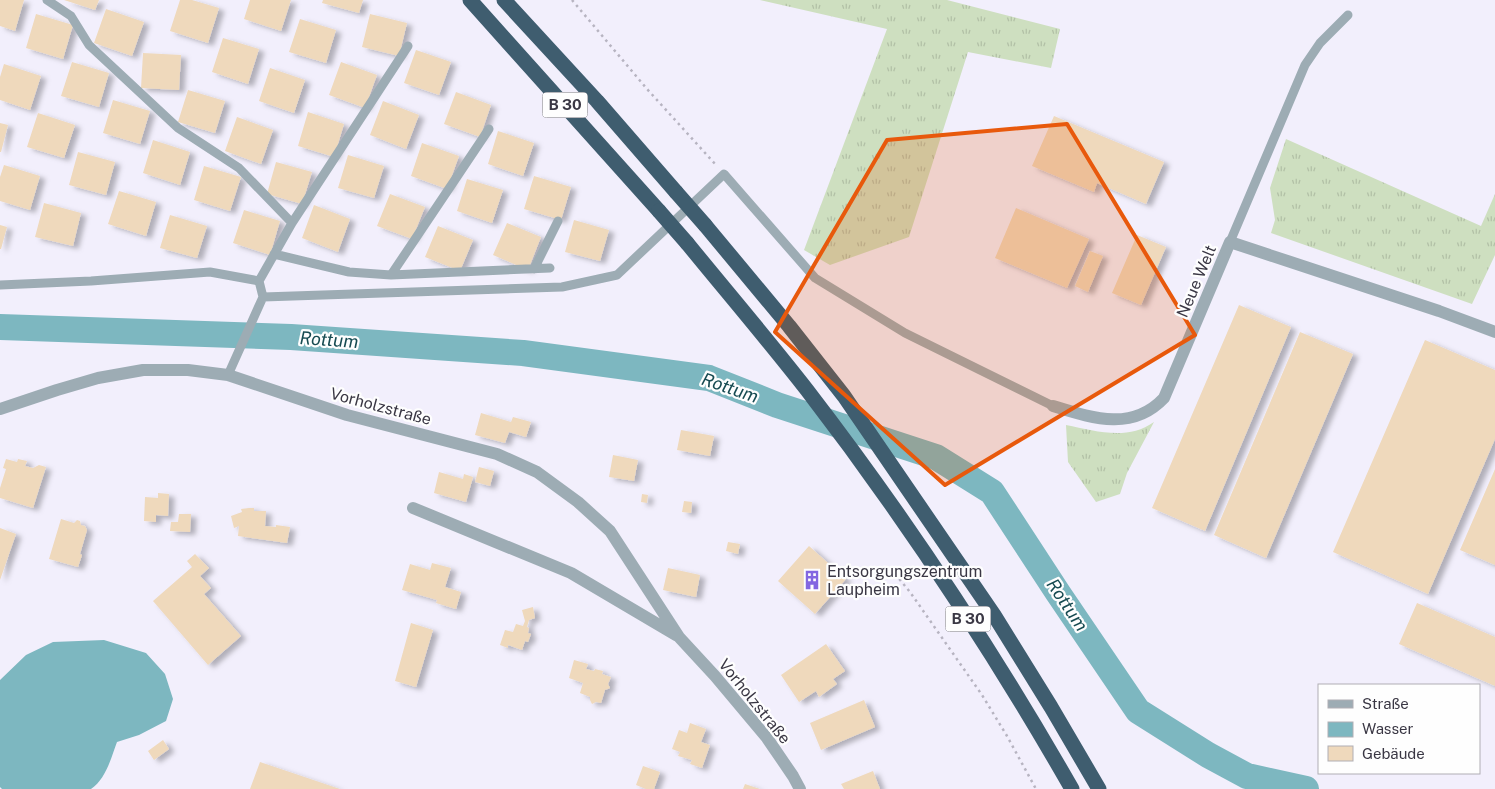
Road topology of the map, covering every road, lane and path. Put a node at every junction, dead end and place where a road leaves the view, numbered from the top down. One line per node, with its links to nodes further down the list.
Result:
1 (47, 0): 10 (lane)
2 (470, 0): 28 (highway, B 30, bridge)
3 (504, 0): 29 (highway, B 30, bridge)
4 (572, 0): 8 (path)
5 (1348, 15): 11 (lane)
6 (408, 46): 10 (lane)
7 (489, 129): 15 (lane)
8 (724, 174): 18 (lane); 21 (lane)
9 (558, 221): 14 (lane)
10 (292, 223): 12 (lane)
11 (1230, 242): 19 (street, Neue Welt); 21 (street, Neue Welt)
12 (274, 254): 15 (lane); 16 (lane)
13 (550, 268): 14 (lane)
14 (534, 269): 15 (lane)
15 (392, 275)
16 (259, 281): 17 (lane); 18 (lane)
17 (0, 284)
18 (263, 297): 20 (lane)
19 (1495, 332)
20 (228, 375): 22 (street, Vorholzstraße); 25 (street, Vorholzstraße)
21 (1053, 406)
22 (0, 409)
23 (413, 508): 25 (street, Vorholzstraße)
24 (891, 569): 27 (path)
25 (680, 637): 26 (street, Vorholzstraße)
26 (800, 789)
27 (1036, 789)
28 (1072, 789)
29 (1099, 789)

